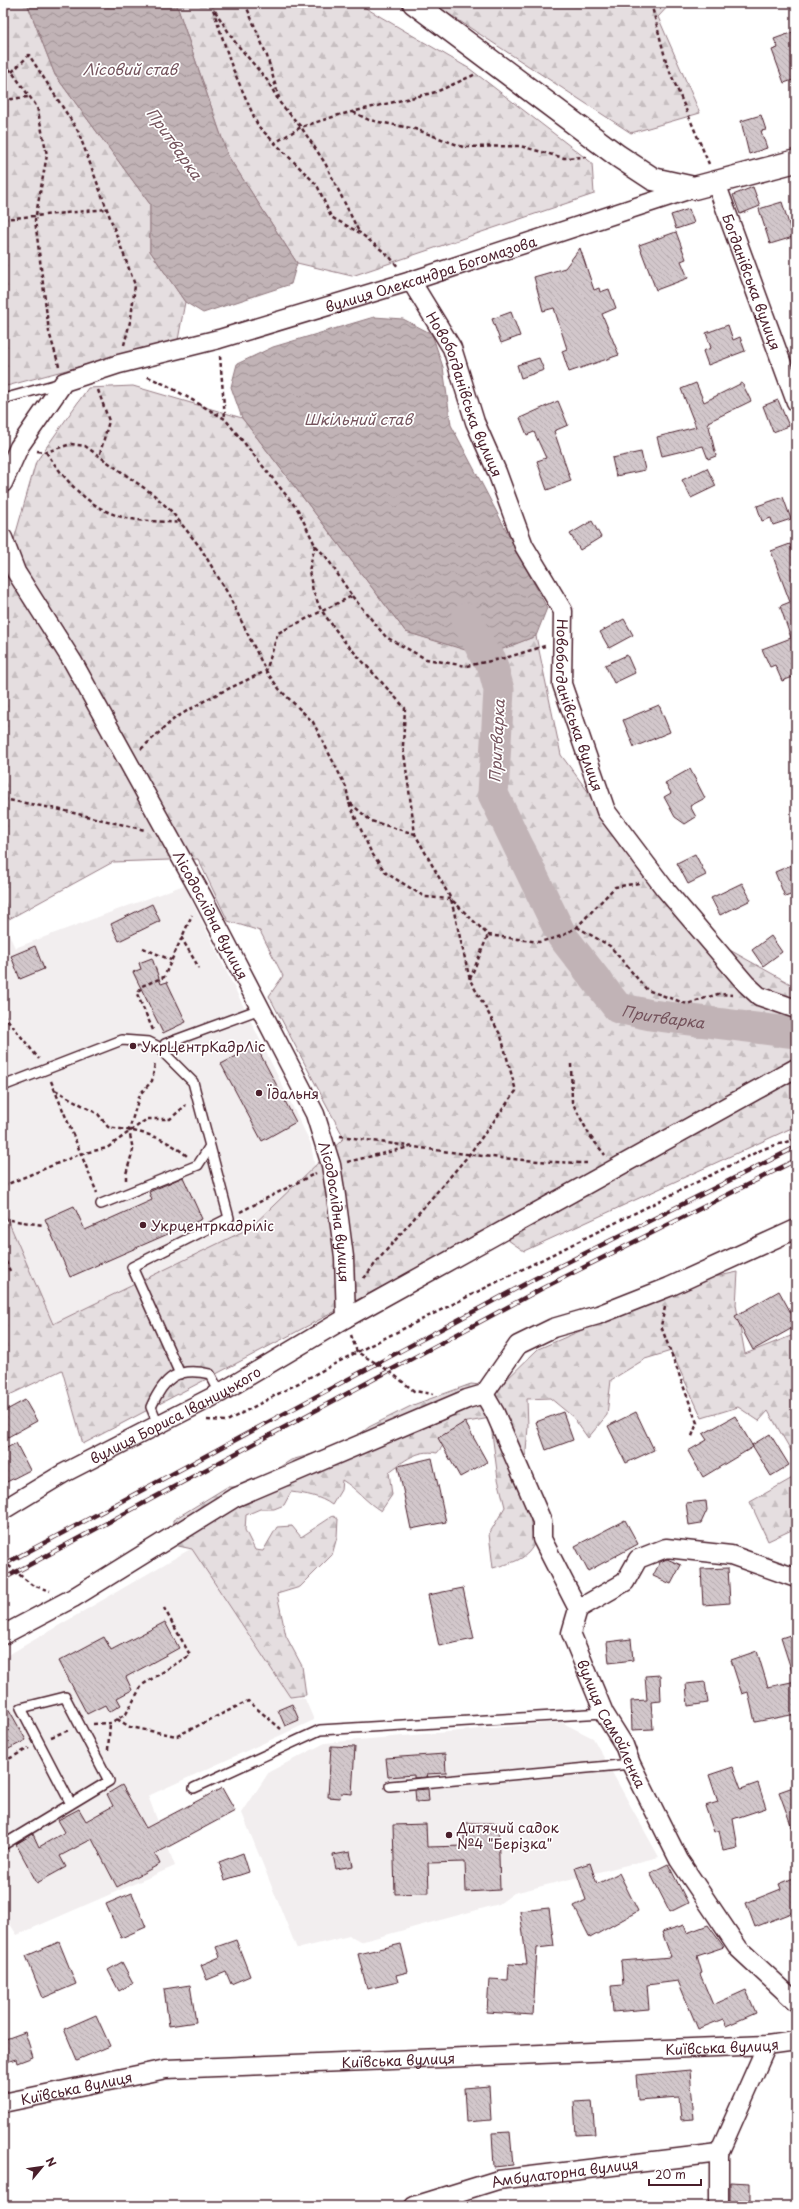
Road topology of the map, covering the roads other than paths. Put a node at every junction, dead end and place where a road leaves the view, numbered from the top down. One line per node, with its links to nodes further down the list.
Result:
1 (414, 3): 4 (street)
2 (796, 161): 3 (street, вулиця Олександра Богомазова)
3 (716, 183): 4 (street, вулиця Олександра Богомазова); 8 (street, Богданівська вулиця)
4 (694, 188): 5 (street, вулиця Олександра Богомазова)
5 (411, 281): 6 (street, вулиця Олександра Богомазова); 12 (street, Новобогданівська вулиця)
6 (64, 382): 7 (lane); 9 (street)
7 (3, 398)
8 (796, 402)
9 (3, 483)
10 (3, 538): 11 (street, Лісодослідна вулиця)
11 (260, 1009): 13 (lane); 19 (street, Лісодослідна вулиця)
12 (796, 1009)
13 (165, 1044)
14 (796, 1068): 19 (street, вулиця Бориса Іваницького)
15 (3, 1086): 16 (lane)
16 (210, 1146): 17 (lane); 20 (lane)
17 (102, 1204)
18 (794, 1230): 22 (street)
19 (346, 1310): 21 (street, вулиця Бориса Іваницького)
20 (180, 1374): 21 (lane); 23 (lane)
21 (220, 1393): 23 (street, вулиця Бориса Іваницького)
22 (484, 1394): 26 (street); 27 (street)
23 (158, 1424): 24 (street, вулиця Бориса Іваницького)
24 (3, 1510)
25 (796, 1578): 26 (street)
26 (578, 1608): 28 (street, вулиця Самойленка)
27 (3, 1635)
28 (604, 1713): 29 (street, вулиця Самойленка); 31 (lane)
29 (631, 1764): 30 (lane); 34 (street, вулиця Самойленка)
30 (390, 1786)
31 (194, 1788)
32 (71, 1804): 32 (lane); 33 (lane)
33 (3, 1845)
34 (796, 2002)
35 (796, 2040): 36 (street, Київська вулиця)
36 (767, 2045): 37 (street, Київська вулиця); 38 (street)
37 (3, 2103)
38 (719, 2153): 39 (street, Амбулаторна вулиця); 40 (street)
39 (414, 2206)
40 (719, 2206)

